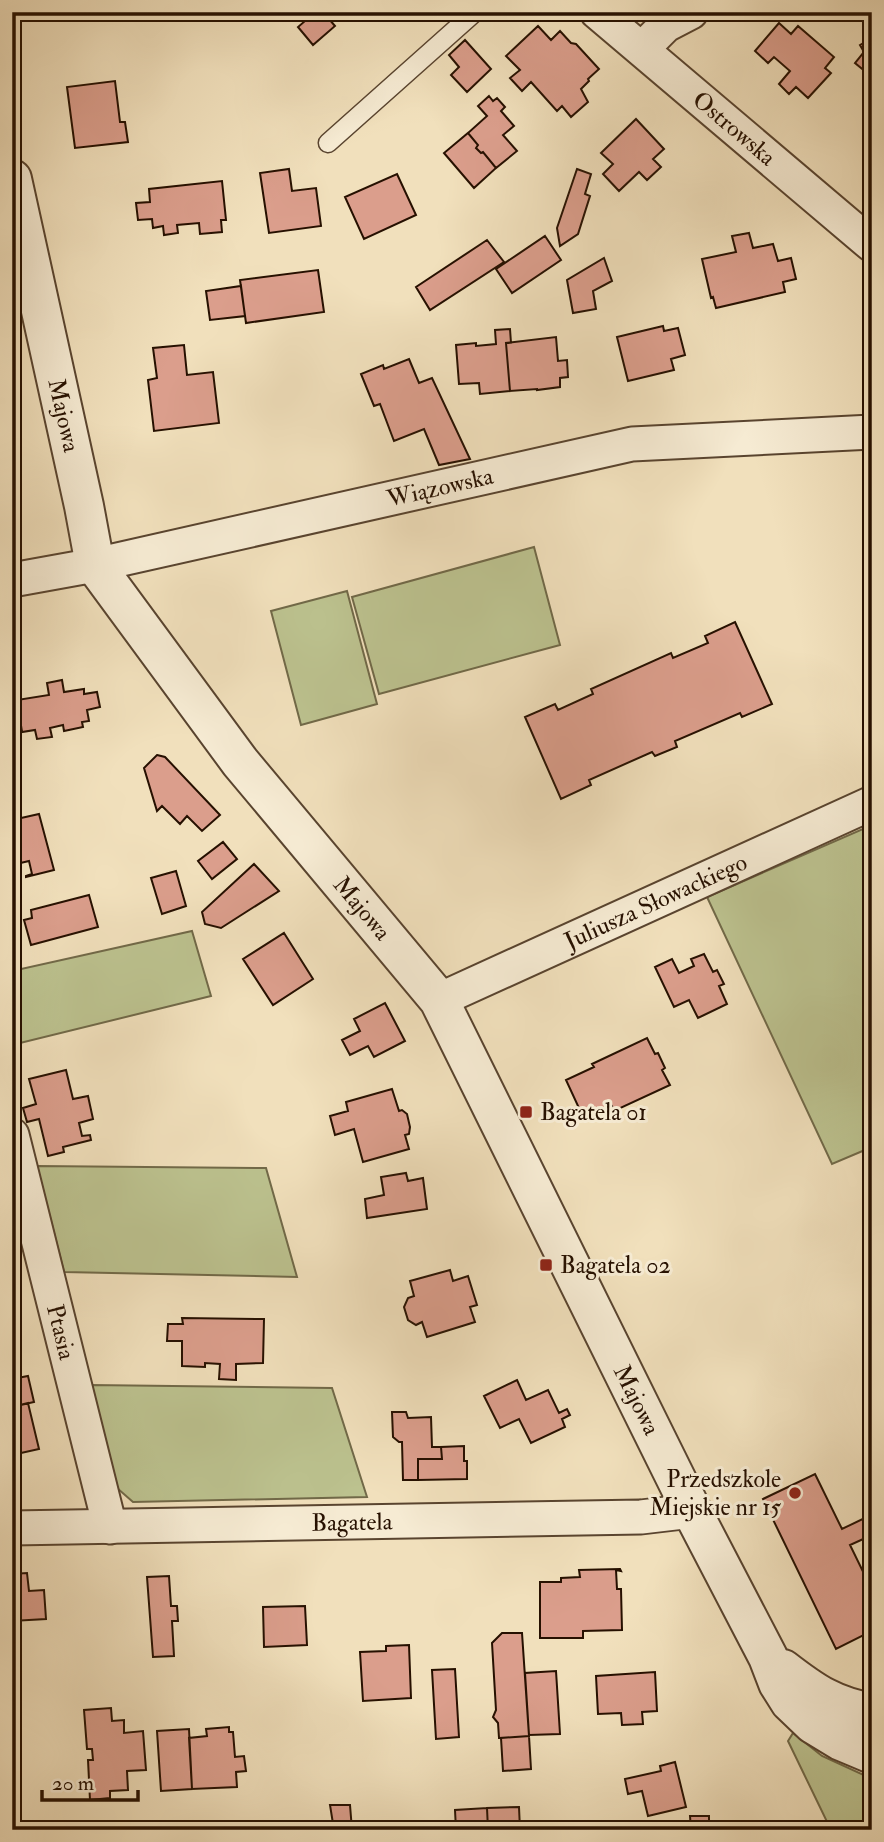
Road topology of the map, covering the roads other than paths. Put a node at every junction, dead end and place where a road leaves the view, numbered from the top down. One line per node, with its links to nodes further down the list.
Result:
1 (475, 12): 5 (lane)
2 (597, 12): 4 (street, Ostrowska)
3 (691, 12): 4 (street)
4 (642, 49): 7 (street, Ostrowska)
5 (328, 143)
6 (12, 179): 9 (street, Majowa)
7 (872, 245)
8 (872, 432): 9 (street, Wiązowska)
9 (95, 565): 10 (street, Wiązowska); 12 (street, Majowa)
10 (12, 580)
11 (872, 803): 12 (street, Juliusza Słowackiego)
12 (439, 1000): 14 (street, Majowa)
13 (12, 1135): 15 (street, Ptasia)
14 (692, 1511): 15 (street, Bagatela); 17 (street, Majowa)
15 (110, 1527): 16 (street, Bagatela)
16 (12, 1528)
17 (762, 1646): 18 (street); 19 (street, Majowa)
18 (872, 1713)
19 (872, 1754)

